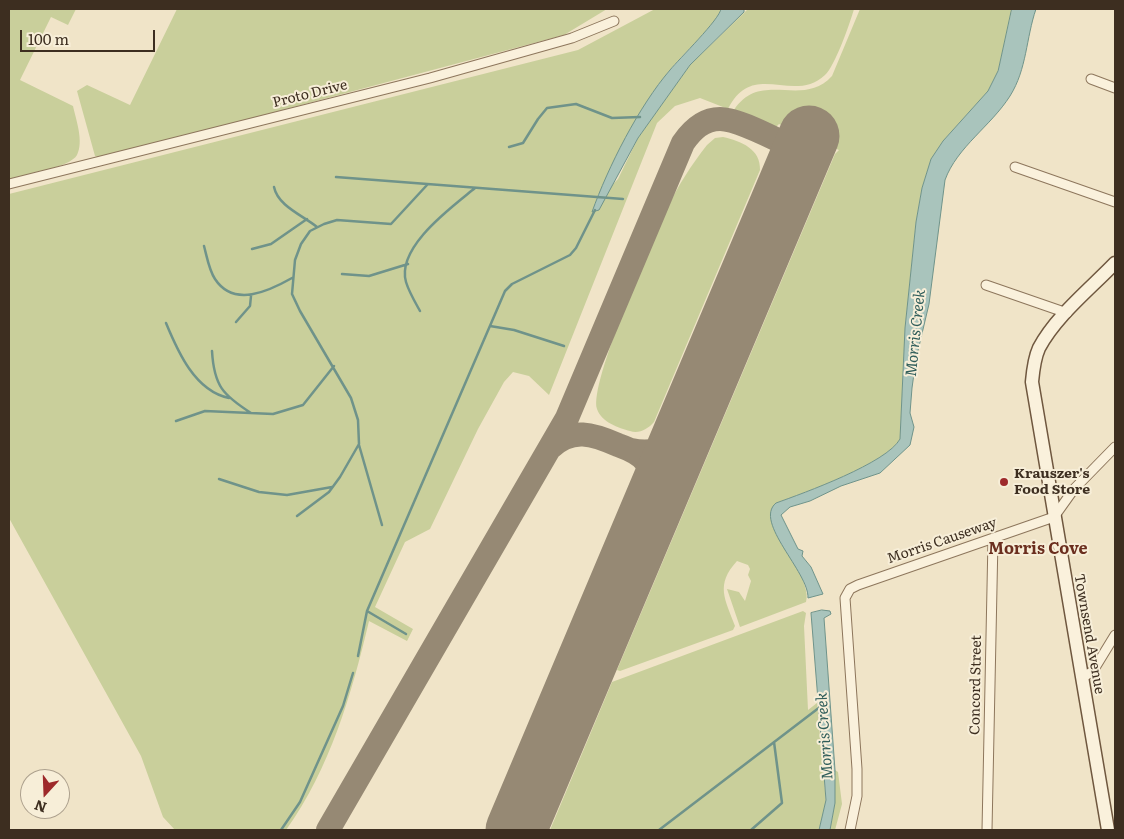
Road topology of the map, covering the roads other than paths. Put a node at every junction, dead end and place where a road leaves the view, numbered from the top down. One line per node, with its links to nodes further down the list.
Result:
1 (614, 21): 5 (street, Proto Drive)
2 (1091, 80): 3 (street)
3 (1115, 88)
4 (1016, 167): 6 (street)
5 (9, 184)
6 (1115, 202)
7 (1115, 264): 9 (main road, Townsend Avenue)
8 (986, 285): 9 (street)
9 (1067, 313): 11 (main road, Townsend Avenue)
10 (1115, 447): 11 (street)
11 (1054, 517): 12 (street, Morris Causeway); 14 (main road, Townsend Avenue)
12 (993, 540): 15 (street, Morris Causeway); 16 (street, Concord Street)
13 (1115, 636): 14 (street)
14 (1082, 678): 17 (main road, Townsend Avenue)
15 (850, 830)
16 (987, 830)
17 (1108, 830)

